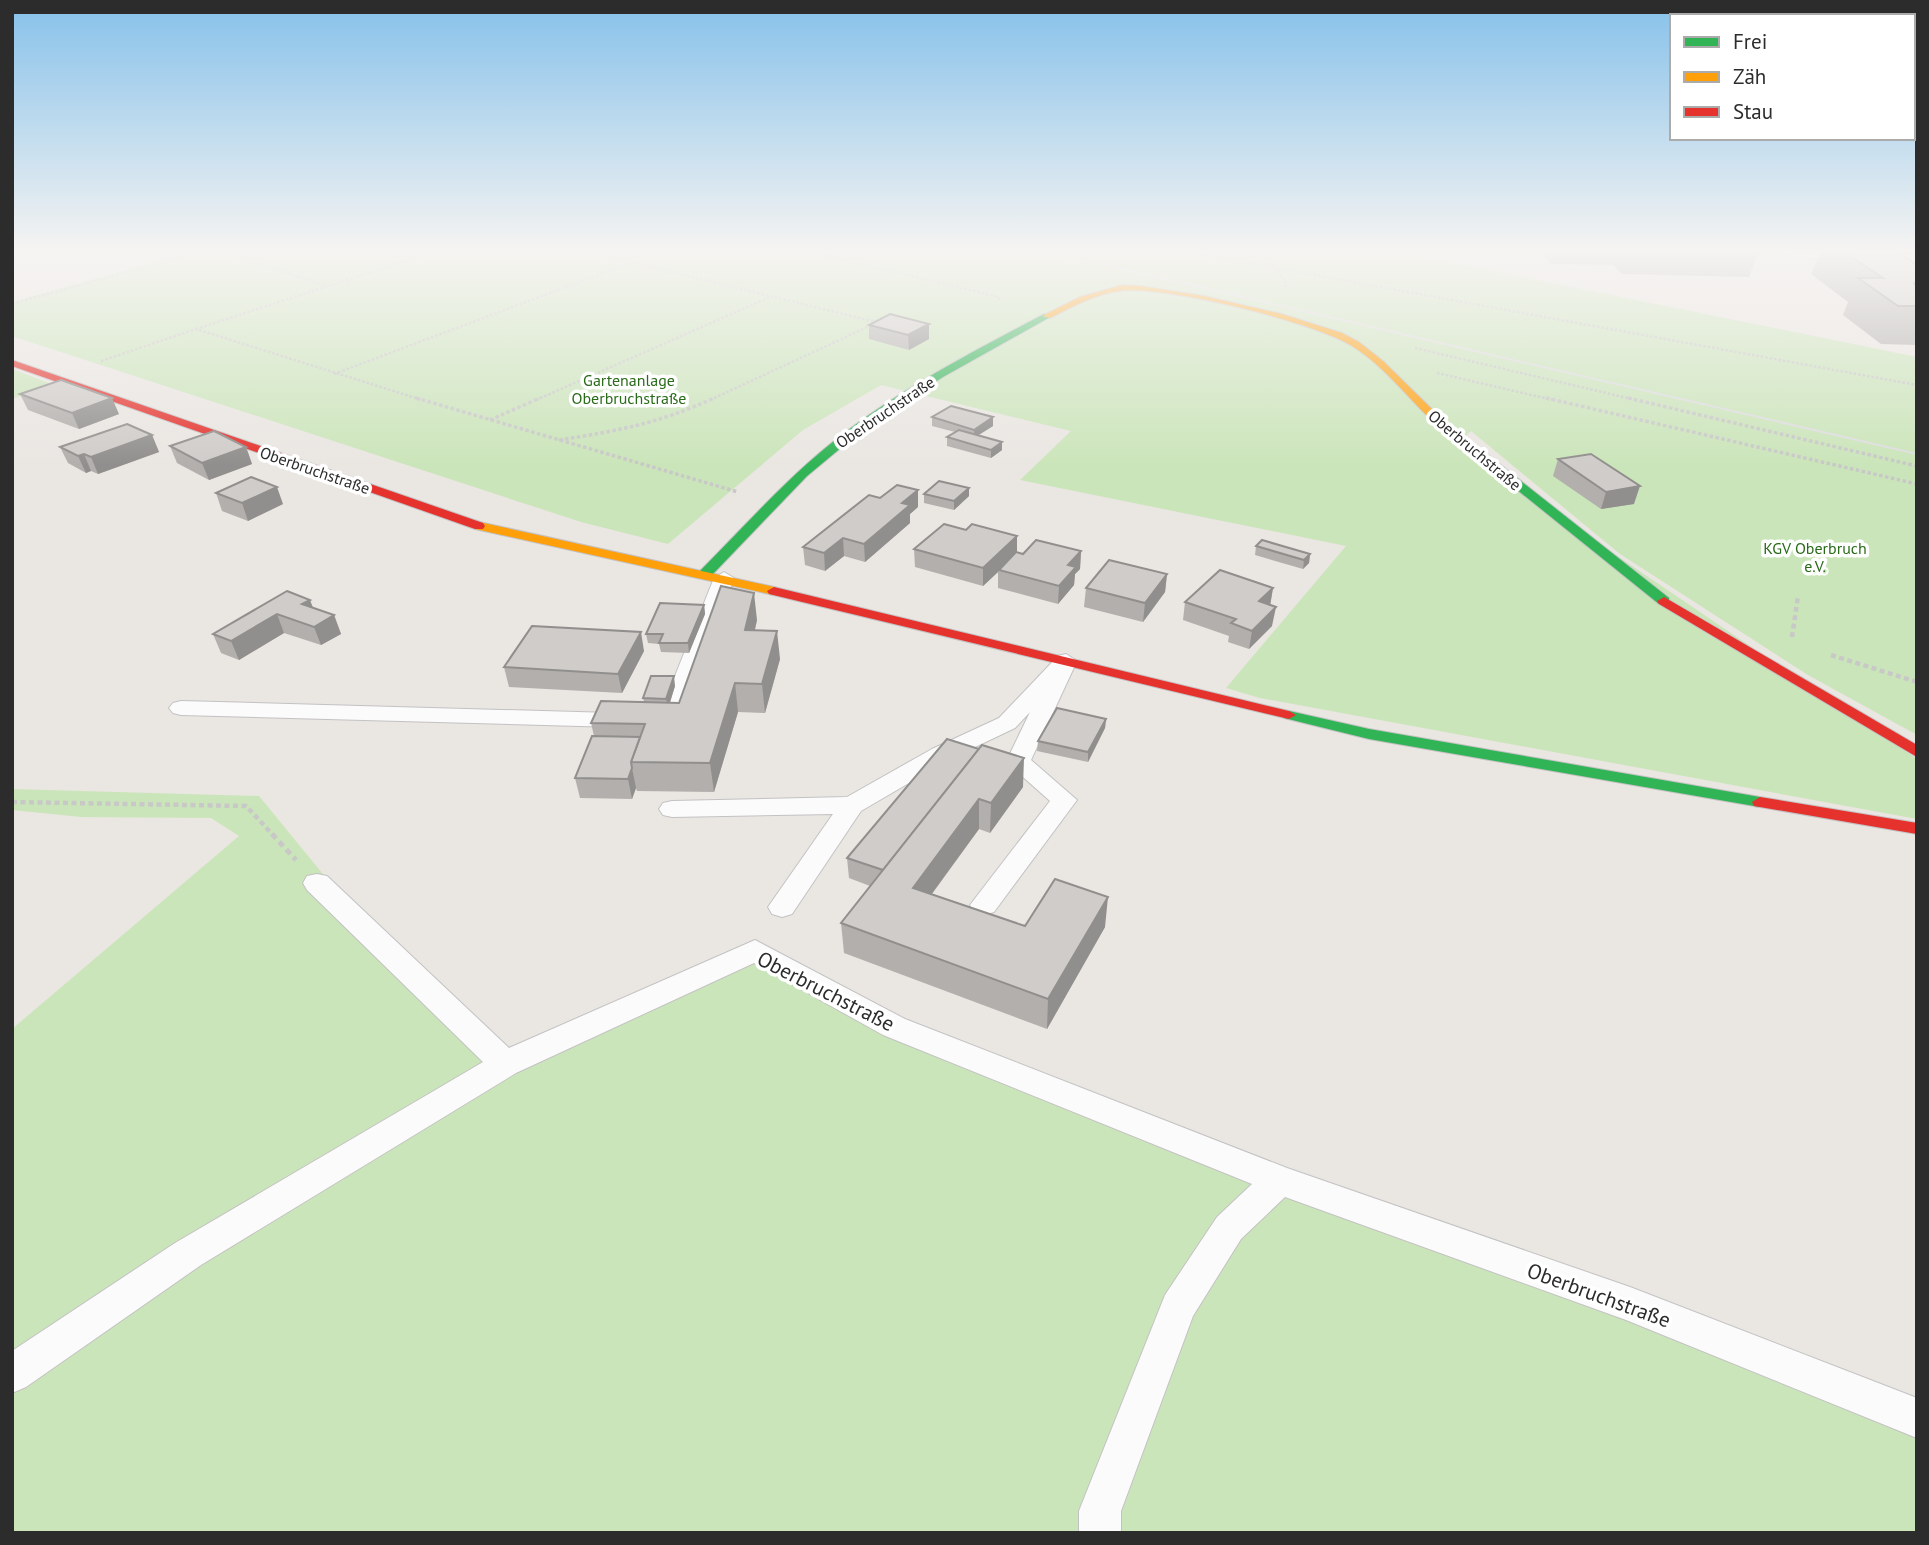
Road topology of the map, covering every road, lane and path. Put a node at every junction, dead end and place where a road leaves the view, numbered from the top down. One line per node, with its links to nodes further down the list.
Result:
1 (219, 321): 10 (path)
2 (474, 321): 13 (path)
3 (716, 321): 17 (path)
4 (869, 321): 8 (path)
5 (1040, 321): 21 (street, Oberbruchstraße)
6 (1298, 321): 15 (street, Oberbruchstraße)
7 (1567, 321): 16 (path)
8 (877, 323): 9 (path); 18 (path)
9 (888, 326)
10 (195, 329): 13 (path); 14 (path)
11 (1414, 347): 19 (path)
12 (12, 363): 14 (street, Oberbruchstraße)
13 (333, 374): 17 (path)
14 (50, 378): 22 (street, Oberbruchstraße)
15 (1398, 378): 20 (path); 29 (street, Oberbruchstraße)
16 (1917, 385)
17 (489, 421): 18 (path)
18 (559, 440): 21 (path)
19 (1917, 466)
20 (1917, 484)
21 (776, 502): 22 (street, Oberbruchstraße)
22 (715, 576): 26 (street, Oberbruchstraße); 28 (lane, Oberbruchstraße)
23 (1798, 596): 24 (path)
24 (1792, 643)
25 (1829, 655): 27 (path)
26 (1066, 661): 31 (lane); 33 (street, Oberbruchstraße); 35 (lane)
27 (1917, 682)
28 (181, 708)
29 (1917, 752)
30 (12, 802): 34 (path)
31 (852, 805): 32 (lane); 36 (lane)
32 (672, 809)
33 (1917, 829)
34 (317, 883): 37 (lane)
35 (984, 905)
36 (782, 907)
37 (505, 1065): 38 (lane, Oberbruchstraße); 39 (lane)
38 (1279, 1180): 40 (lane, Oberbruchstraße); 41 (lane)
39 (12, 1374)
40 (1917, 1418)
41 (1100, 1533)

